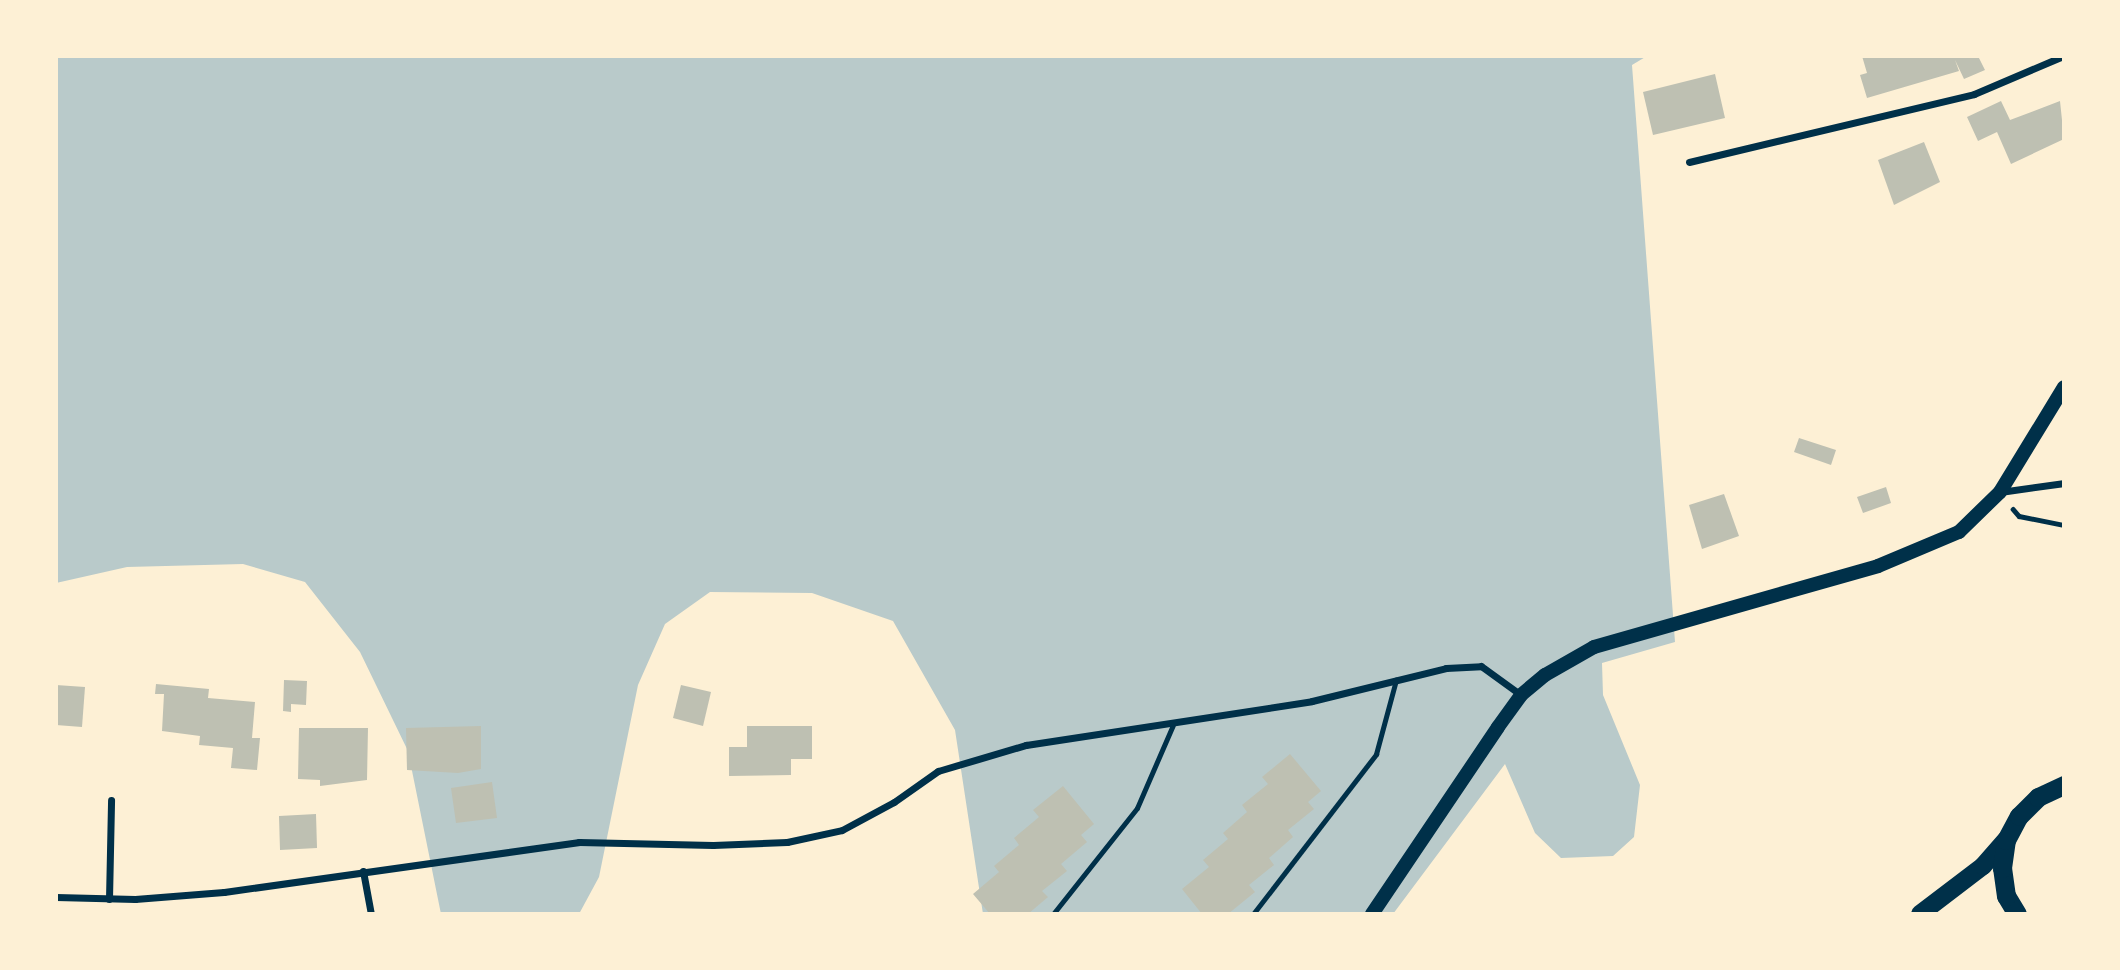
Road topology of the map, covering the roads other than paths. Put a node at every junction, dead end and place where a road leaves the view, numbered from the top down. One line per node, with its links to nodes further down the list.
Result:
1 (2063, 56): 2 (street)
2 (1689, 162)
3 (2064, 387): 5 (main road)
4 (2064, 483): 5 (street)
5 (2000, 492): 7 (main road)
6 (1396, 680): 7 (street); 8 (street); 17 (lane)
7 (1521, 695): 18 (main road)
8 (1173, 725): 12 (street); 16 (lane)
9 (2064, 785): 11 (highway)
10 (111, 800): 14 (street)
11 (2006, 840): 19 (main road); 20 (highway)
12 (363, 871): 14 (street); 15 (street)
13 (56, 897): 14 (street)
14 (109, 899)
15 (372, 914)
16 (1053, 914)
17 (1254, 914)
18 (1372, 914)
19 (1920, 914)
20 (2017, 914)

